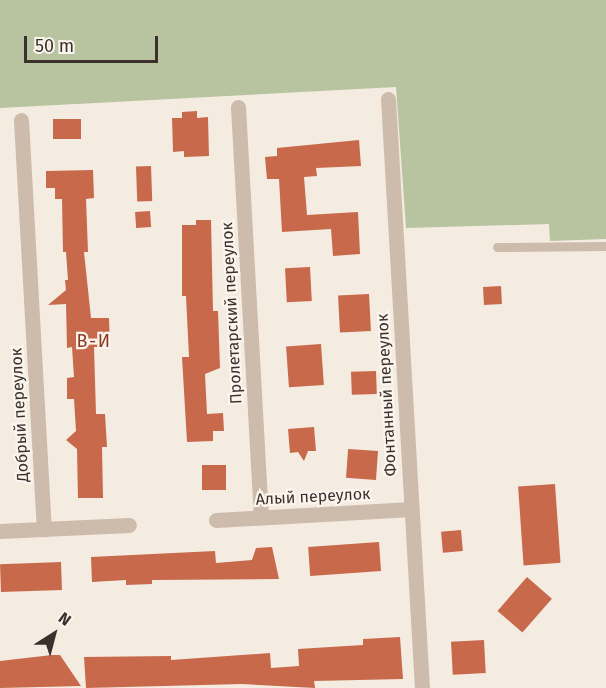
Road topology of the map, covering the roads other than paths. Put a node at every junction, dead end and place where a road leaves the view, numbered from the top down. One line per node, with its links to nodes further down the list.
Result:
1 (388, 99): 6 (street, Фонтанный переулок)
2 (238, 108): 7 (street, Пролетарский переулок)
3 (21, 120): 10 (street, Добрый переулок)
4 (606, 246): 5 (lane)
5 (497, 248)
6 (412, 509): 7 (street, Алый переулок); 12 (street, Фонтанный переулок)
7 (261, 518): 8 (street, Алый переулок)
8 (216, 520)
9 (129, 525): 10 (street)
10 (44, 529): 11 (street)
11 (0, 531)
12 (422, 688)

